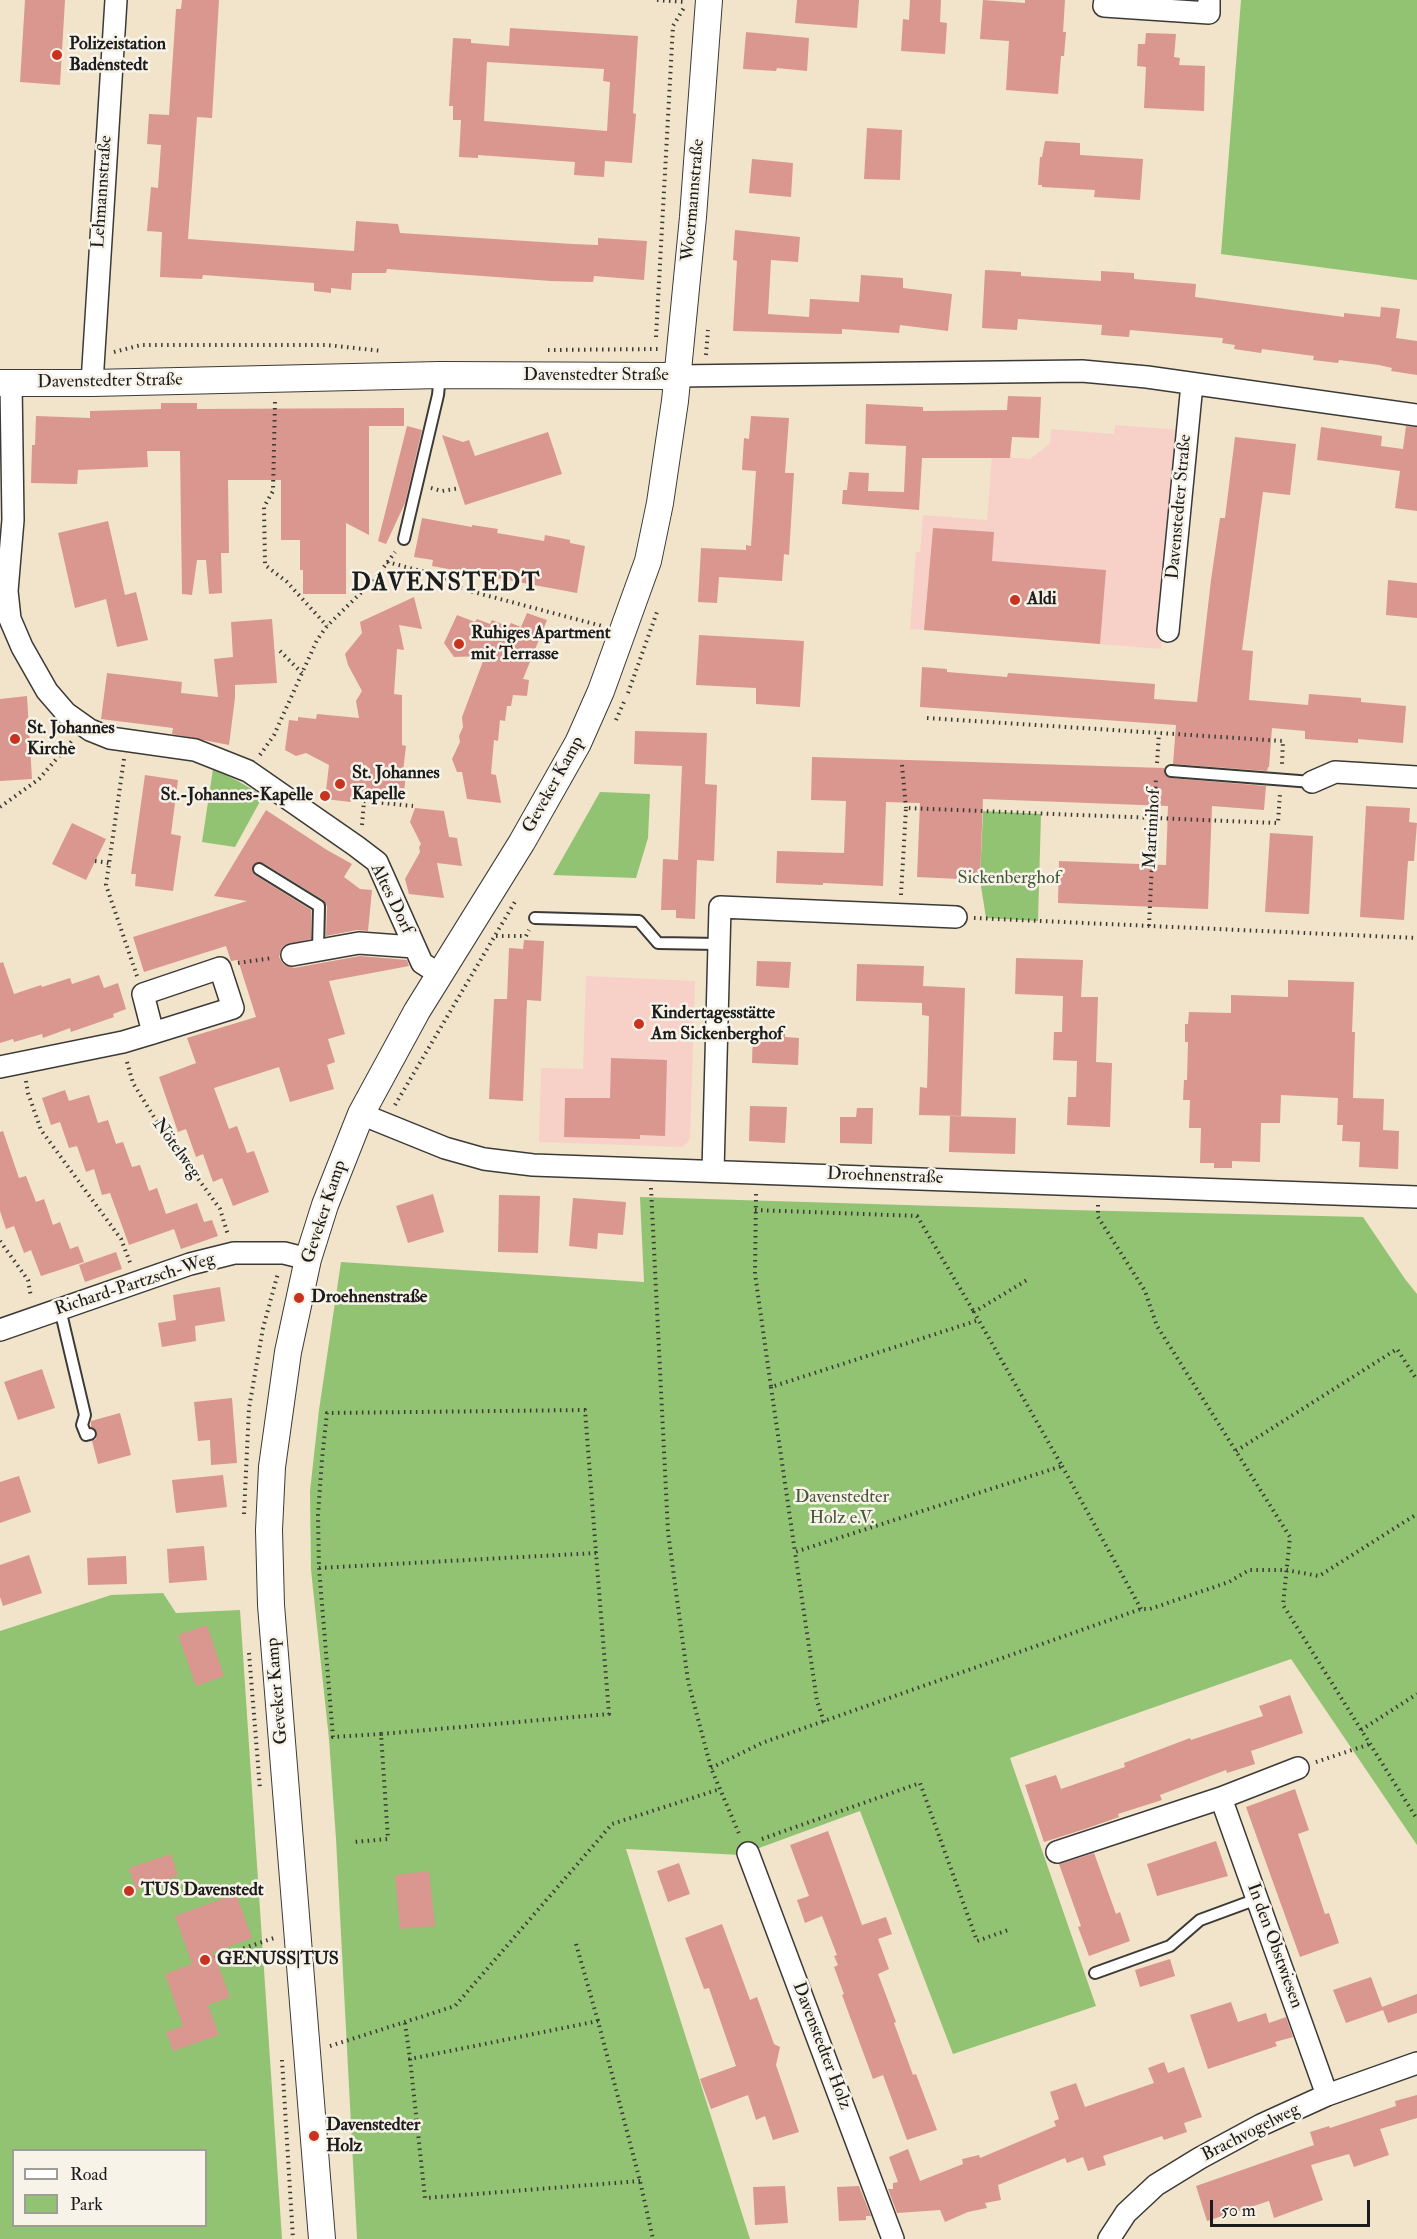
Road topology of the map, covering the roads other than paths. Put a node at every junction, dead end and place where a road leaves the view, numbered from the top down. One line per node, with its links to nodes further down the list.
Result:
1 (116, 0): 7 (street, Lehmannstraße)
2 (1105, 0): 3 (street)
3 (1209, 0)
4 (694, 1): 9 (street, Woermannstraße)
5 (440, 375): 7 (street, Davenstedter Straße); 9 (street, Davenstedter Straße); 11 (lane)
6 (6, 383): 7 (street, Davenstedter Straße); 20 (street, Altes Dorf)
7 (92, 383)
8 (1192, 384): 9 (street, Davenstedter Straße); 10 (street, Davenstedter Straße); 12 (street, Davenstedter Straße)
9 (668, 385): 23 (street, Geveker Kamp)
10 (1417, 415)
11 (404, 539)
12 (1168, 631)
13 (1171, 771): 15 (lane)
14 (1417, 777): 15 (street)
15 (1312, 782)
16 (259, 869): 21 (lane)
17 (956, 917): 19 (street)
18 (535, 918): 19 (lane)
19 (719, 944): 27 (street)
20 (414, 947): 21 (street, Altes Dorf); 23 (street, Altes Dorf)
21 (318, 950): 22 (street, Altes Dorf)
22 (292, 955)
23 (440, 974): 26 (street, Geveker Kamp)
24 (153, 1033): 24 (street); 25 (street)
25 (0, 1067)
26 (361, 1114): 27 (street, Droehnenstraße); 29 (street, Geveker Kamp)
27 (713, 1171): 28 (street, Droehnenstraße)
28 (1417, 1197)
29 (308, 1259): 30 (street, Richard-Partzsch-Weg); 41 (street, Geveker Kamp)
30 (60, 1310): 31 (street, Richard-Partzsch-Weg); 32 (lane)
31 (0, 1330)
32 (90, 1434)
33 (1298, 1768): 34 (street)
34 (1221, 1798): 36 (street); 37 (street, In den Obstwiesen)
35 (746, 1849): 42 (street, Davenstedter Holz)
36 (1057, 1852)
37 (1257, 1899): 38 (lane); 40 (street, In den Obstwiesen)
38 (1095, 1973)
39 (1417, 2063): 40 (street, Brachvogelweg)
40 (1327, 2095): 43 (street, Brachvogelweg)
41 (322, 2239)
42 (893, 2239)
43 (1109, 2239)

